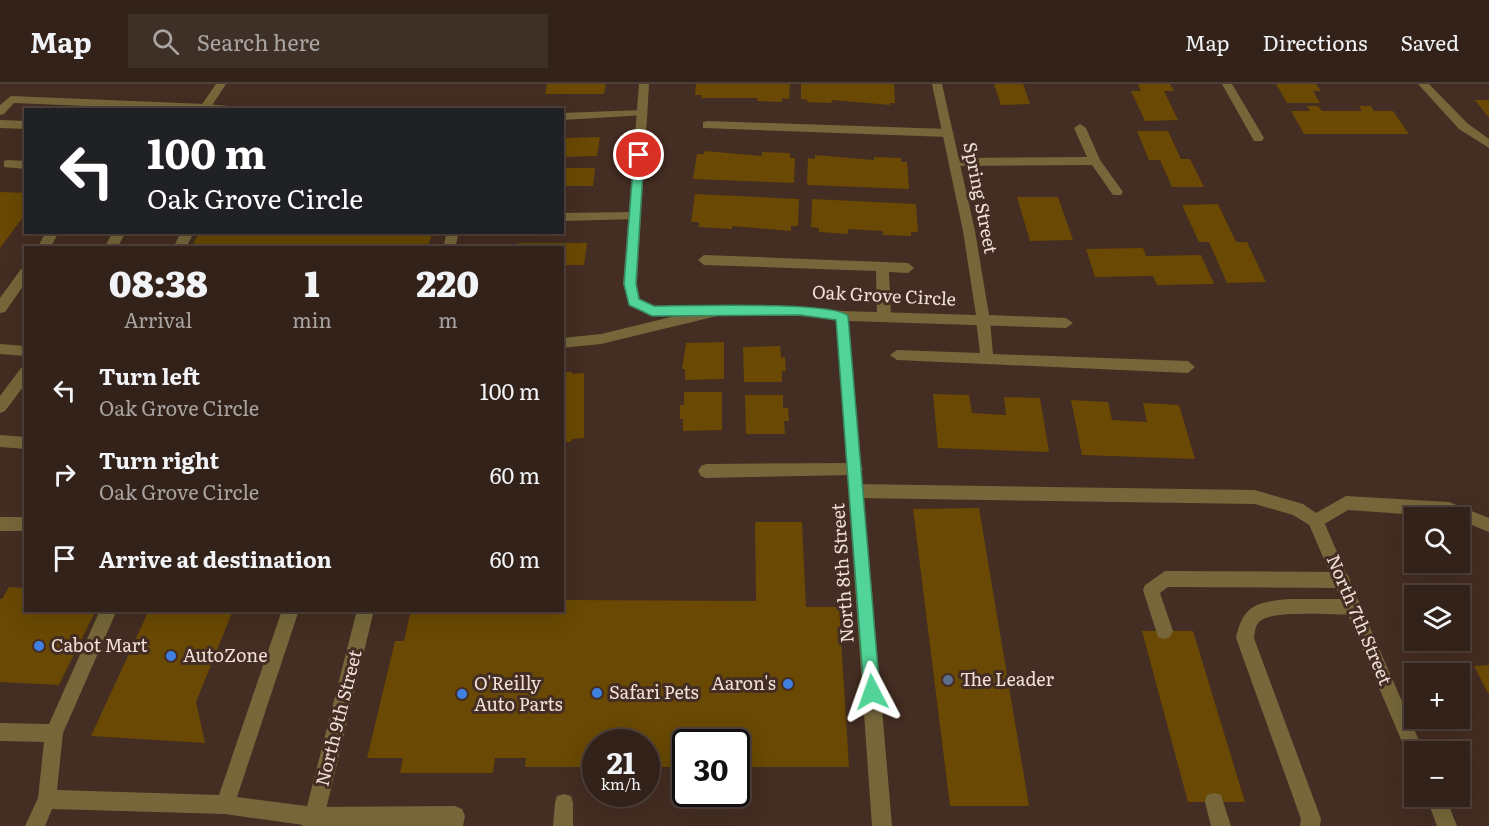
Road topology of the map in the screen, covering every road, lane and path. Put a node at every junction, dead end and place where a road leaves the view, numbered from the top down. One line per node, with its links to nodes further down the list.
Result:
1 (221, 84): 6 (street)
2 (644, 84): 8 (street, Oak Grove Circle)
3 (936, 84): 14 (street, Spring Street)
4 (1227, 84): 15 (street)
5 (1423, 84): 16 (street)
6 (204, 108): 7 (street)
7 (0, 112)
8 (642, 113): 9 (street); 22 (street, Oak Grove Circle)
9 (564, 117)
10 (0, 124): 11 (street)
11 (24, 125)
12 (707, 125): 14 (street)
13 (1080, 128): 17 (street)
14 (948, 134): 18 (street, Spring Street)
15 (1258, 138)
16 (1489, 144)
17 (1095, 161): 18 (street); 21 (street)
18 (956, 162): 32 (street, Spring Street)
19 (8, 164): 20 (street)
20 (24, 165)
21 (1117, 192)
22 (634, 216): 23 (street); 29 (street, Oak Grove Circle)
23 (564, 217)
24 (704, 260): 25 (street)
25 (882, 267): 26 (street); 31 (street)
26 (908, 268)
27 (24, 275): 28 (street)
28 (0, 308)
29 (712, 312): 30 (street, Oak Grove Circle); 34 (street)
30 (842, 316): 31 (street, Oak Grove Circle); 44 (street, North 8th Street)
31 (884, 317): 32 (street, Oak Grove Circle)
32 (983, 320): 33 (street, Oak Grove Circle); 38 (street, Spring Street)
33 (1065, 323)
34 (564, 343)
35 (0, 350): 36 (street)
36 (24, 351)
37 (897, 355): 38 (street)
38 (987, 358): 39 (street)
39 (1188, 367)
40 (24, 375): 41 (street)
41 (0, 407)
42 (0, 441): 43 (street)
43 (24, 443)
44 (855, 469): 45 (street); 46 (street, North 8th Street)
45 (706, 471)
46 (856, 491): 47 (street); 69 (street, North 8th Street)
47 (1316, 522): 50 (street); 51 (street, North 7th Street)
48 (0, 524): 49 (street)
49 (24, 524)
50 (1489, 525)
51 (1341, 580): 52 (street, North 7th Street); 56 (street)
52 (1353, 607): 59 (street, North 7th Street); 71 (street)
53 (108, 612): 58 (street)
54 (290, 612): 63 (street)
55 (366, 612): 65 (street, North 9th Street)
56 (1164, 631)
57 (0, 732): 58 (street)
58 (54, 734): 60 (street)
59 (1410, 741)
60 (47, 799): 63 (street); 66 (street)
61 (1215, 802): 70 (street)
62 (564, 803): 68 (street)
63 (225, 805): 65 (street)
64 (1440, 807): 72 (street)
65 (313, 822): 67 (street)
66 (35, 826)
67 (453, 826)
68 (563, 826)
69 (882, 826)
70 (1221, 826)
71 (1310, 826)
72 (1448, 826)

